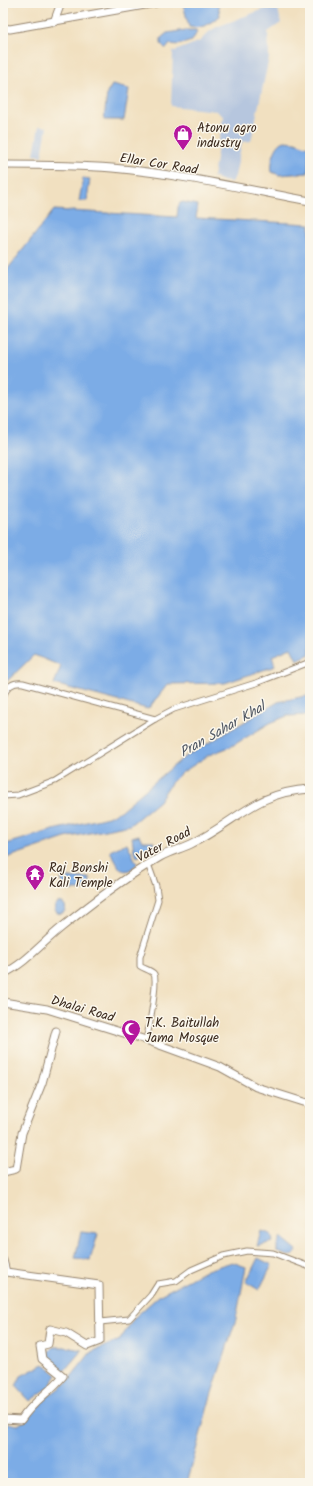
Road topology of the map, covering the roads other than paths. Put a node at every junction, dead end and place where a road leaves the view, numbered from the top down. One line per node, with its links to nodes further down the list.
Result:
1 (61, 3): 3 (street)
2 (156, 3): 3 (street)
3 (54, 22): 4 (street)
4 (3, 28)
5 (3, 165): 6 (street, Ellar Cor Road)
6 (310, 201)
7 (310, 662): 9 (street)
8 (3, 696): 9 (street)
9 (155, 718): 11 (street)
10 (310, 789): 12 (street, Vater Road)
11 (3, 796)
12 (148, 864): 13 (street, Vater Road); 16 (street)
13 (3, 974)
14 (3, 1002): 16 (street, Dhalai Road)
15 (56, 1031): 18 (street)
16 (146, 1040): 17 (street, Dhalai Road)
17 (310, 1104)
18 (3, 1172)
19 (3, 1260): 21 (street)
20 (310, 1267): 21 (street)
21 (100, 1322): 22 (street)
22 (3, 1419)

